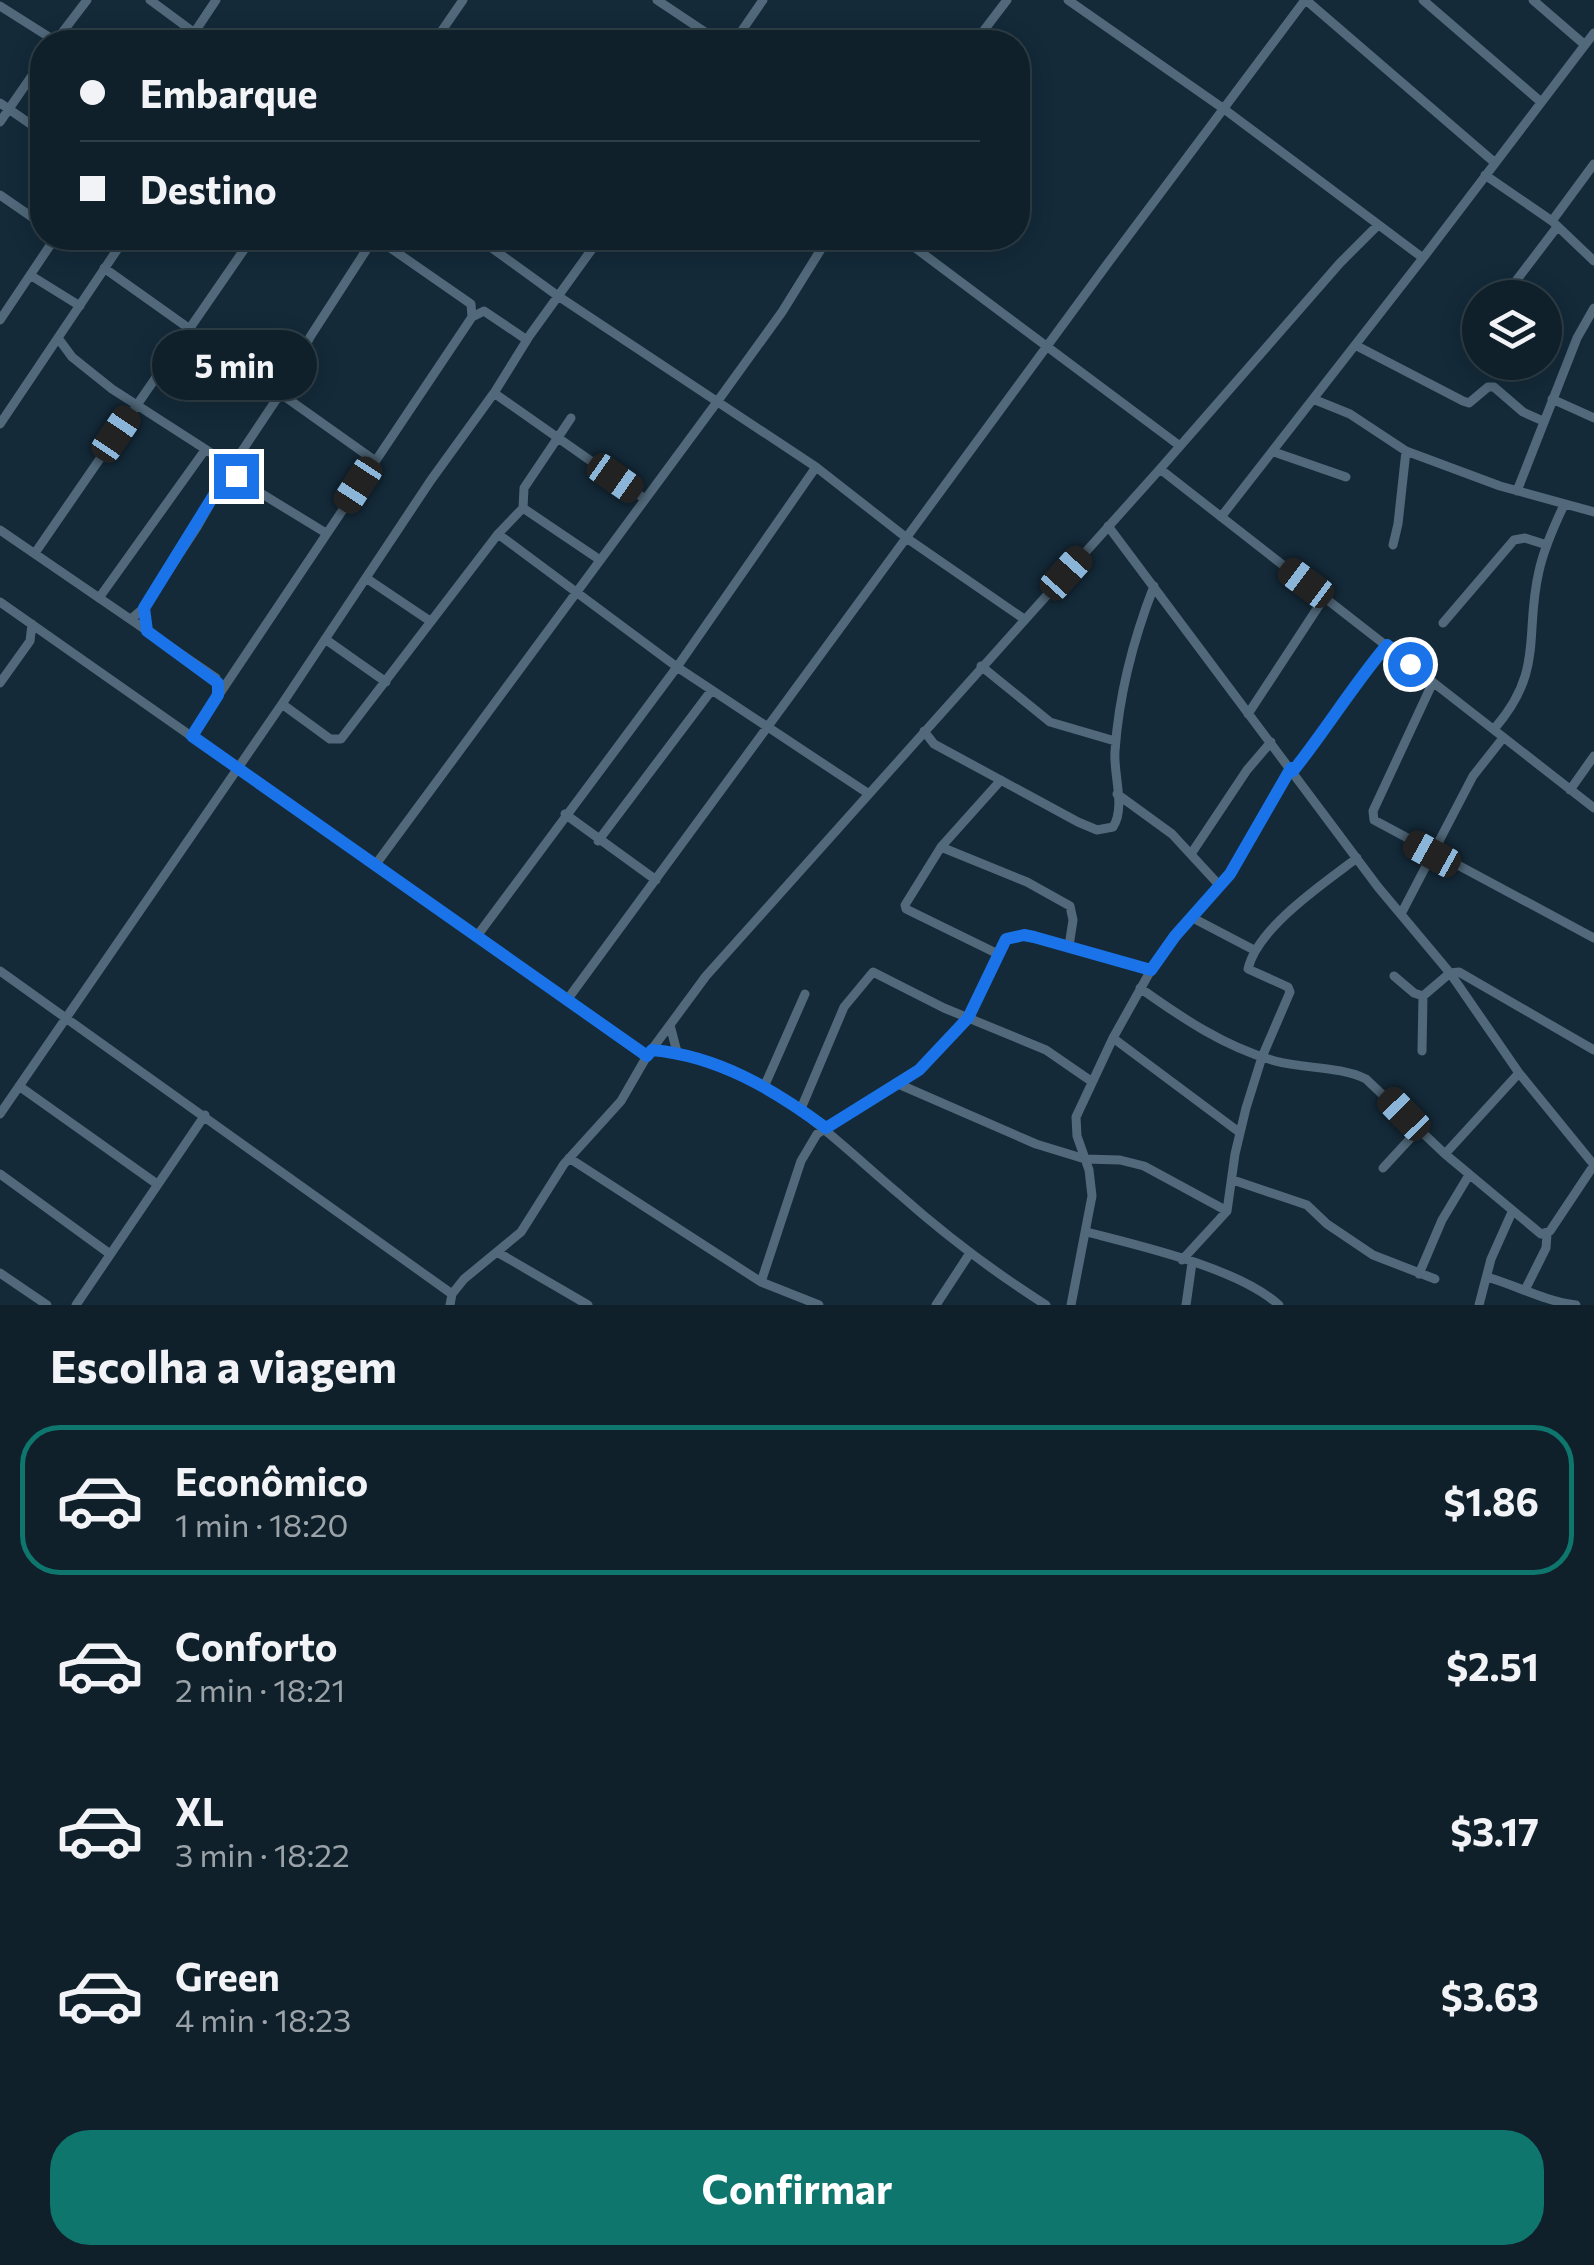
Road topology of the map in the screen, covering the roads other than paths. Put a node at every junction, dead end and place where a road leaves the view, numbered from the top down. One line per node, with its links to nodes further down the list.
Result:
1 (87, 0): 15 (street)
2 (150, 0): 16 (street)
3 (216, 0): 17 (street)
4 (462, 0): 18 (street)
5 (657, 0): 19 (street)
6 (763, 0): 20 (street)
7 (1008, 0): 21 (street)
8 (1068, 0): 27 (street)
9 (1289, 0): 12 (street)
10 (1422, 0): 25 (street)
11 (1532, 0): 23 (street)
12 (1303, 3): 27 (street); 30 (street)
13 (0, 6): 14 (street)
14 (37, 30)
15 (65, 30)
16 (190, 30)
17 (196, 30)
18 (442, 30)
19 (702, 30)
20 (742, 30)
21 (984, 30)
22 (1594, 33): 23 (street)
23 (1585, 44): 25 (street)
24 (30, 75): 26 (street)
25 (1541, 102): 30 (street)
26 (4, 106): 28 (street); 29 (street)
27 (1224, 110): 36 (street); 62 (street)
28 (0, 122)
29 (30, 124)
30 (1494, 162): 32 (street)
31 (1594, 164): 35 (street)
32 (1485, 175): 35 (street); 46 (street)
33 (0, 195): 34 (street)
34 (30, 216)
35 (1555, 224): 47 (street); 50 (street)
36 (1377, 226): 46 (street); 74 (street)
37 (48, 250): 49 (street)
38 (117, 250): 48 (street)
39 (244, 250): 58 (street)
40 (367, 250): 63 (street)
41 (392, 250): 56 (street)
42 (495, 250): 52 (street)
43 (591, 250): 52 (street)
44 (821, 250): 67 (street)
45 (918, 250): 62 (street)
46 (1423, 258): 61 (street)
47 (1594, 261)
48 (104, 268): 54 (street); 58 (street)
49 (30, 275): 53 (street); 54 (street)
50 (1516, 280)
51 (0, 294): 53 (street)
52 (558, 296): 60 (street); 67 (street)
53 (12, 301): 57 (street)
54 (80, 306): 59 (street)
55 (1594, 308): 65 (street)
56 (472, 317): 60 (street); 78 (street)
57 (0, 320)
58 (189, 328): 63 (street); 68 (street)
59 (58, 338): 68 (street); 72 (street)
60 (526, 340): 64 (street)
61 (1355, 345): 66 (street); 71 (street)
62 (1046, 347): 74 (street); 93 (street)
63 (280, 393): 78 (street); 80 (street)
64 (494, 393): 73 (street); 98 (street)
65 (1552, 398): 70 (street); 71 (street)
66 (1313, 399): 76 (street); 77 (street)
67 (717, 402): 79 (street); 84 (street)
68 (136, 404): 75 (street); 96 (street)
69 (571, 418): 73 (street)
70 (1594, 418)
71 (1543, 422): 83 (street)
72 (0, 424)
73 (556, 438): 84 (street); 86 (street)
74 (1180, 446): 81 (street)
75 (205, 450): 80 (street); 101 (street)
76 (1406, 451): 83 (street); 94 (street)
77 (1274, 452): 82 (street); 88 (street)
78 (374, 460): 91 (street)
79 (816, 466): 93 (street); 116 (street)
80 (230, 469): 91 (street); 104 (street)
81 (1160, 469): 88 (street); 89 (street)
82 (1346, 477)
83 (1517, 492): 85 (street)
84 (644, 499): 97 (street)
85 (1564, 505): 87 (street); 95 (street)
86 (523, 508): 92 (street); 97 (street)
87 (1594, 512)
88 (1221, 516): 102 (street)
89 (1108, 526): 99 (street); 106 (street)
90 (0, 530): 96 (street)
91 (326, 534): 117 (street)
92 (498, 534): 100 (street); 107 (street)
93 (908, 538): 106 (street); 127 (street)
94 (1393, 544)
95 (1547, 545): 108 (street); 126 (street)
96 (35, 553): 101 (street)
97 (600, 560): 100 (street)
98 (366, 578): 107 (street); 112 (street)
99 (1154, 586): 125 (street); 131 (street)
100 (576, 594): 116 (street); 147 (street)
101 (99, 598): 105 (street)
102 (1324, 598): 114 (street); 125 (street)
103 (0, 602): 109 (street)
104 (144, 608): 105 (street); 110 (street)
105 (131, 619): 110 (street)
106 (1024, 619): 115 (street)
107 (430, 620): 119 (street)
108 (1443, 623)
109 (32, 624): 111 (street); 113 (street)
110 (147, 631): 118 (street)
111 (48, 635): 113 (street); 129 (street)
112 (325, 639): 119 (street); 124 (street)
113 (30, 641): 121 (street)
114 (1387, 645): 120 (street); 135 (street)
115 (981, 666): 128 (street); 131 (street)
116 (676, 667): 122 (street); 141 (street)
117 (234, 673): 118 (street); 123 (street)
118 (216, 678): 123 (street)
119 (386, 682): 124 (street)
120 (1433, 682): 126 (street); 145 (street)
121 (0, 684)
122 (711, 691): 127 (street); 142 (street)
123 (218, 695): 129 (street)
124 (282, 704): 134 (street)
125 (1248, 714): 132 (street)
126 (1496, 728): 130 (street)
127 (768, 730): 138 (street); 148 (street)
128 (924, 730): 136 (street); 138 (street)
129 (192, 736): 134 (street)
130 (1504, 738): 137 (street); 145 (street)
131 (1115, 741): 139 (street)
132 (1271, 742): 135 (street); 144 (street)
133 (1594, 756): 137 (street)
134 (237, 767): 147 (street); 165 (street)
135 (1292, 769): 146 (street); 149 (street)
136 (1001, 780): 139 (street); 143 (street)
137 (1570, 790): 140 (street)
138 (869, 794): 167 (street)
139 (1117, 794): 144 (street)
140 (1594, 808)
141 (566, 814): 142 (street); 152 (street)
142 (598, 841): 148 (street)
143 (941, 847): 154 (street); 156 (street)
144 (1191, 854): 149 (street)
145 (1432, 854): 150 (street); 153 (street)
146 (1357, 858): 150 (street); 155 (street)
147 (376, 864): 152 (street)
148 (656, 880): 164 (street)
149 (1220, 886): 151 (street)
150 (1401, 914): 159 (street)
151 (1191, 916): 155 (street); 157 (street)
152 (477, 936): 164 (street)
153 (1594, 938)
154 (1070, 946): 156 (street); 157 (street)
155 (1254, 950): 173 (street)
156 (998, 954): 166 (street)
157 (1151, 970): 161 (street)
158 (0, 971): 165 (street)
159 (1450, 974): 163 (street); 169 (street); 174 (street)
160 (1394, 976): 163 (street)
161 (1140, 988): 168 (street); 173 (street)
162 (806, 994): 178 (street)
163 (1423, 996): 171 (street)
164 (568, 1000): 172 (street)
165 (66, 1017): 177 (street); 181 (street)
166 (968, 1018): 175 (street); 176 (street); 179 (street)
167 (670, 1026): 170 (street); 172 (street)
168 (1113, 1038): 175 (street); 184 (street)
169 (1594, 1050)
170 (678, 1052): 172 (street); 178 (street)
171 (1422, 1052)
172 (650, 1053): 186 (street)
173 (1262, 1057): 183 (street); 184 (street)
174 (1519, 1073): 185 (street); 188 (street)
175 (1092, 1081): 187 (street)
176 (896, 1083): 182 (street); 187 (street)
177 (19, 1086): 180 (street); 193 (street)
178 (764, 1088): 179 (street)
179 (800, 1111): 182 (street)
180 (0, 1114)
181 (204, 1115): 193 (street); 208 (street)
182 (826, 1128): 199 (street); 206 (street)
183 (1419, 1129): 185 (street); 189 (street)
184 (1239, 1132): 192 (street)
185 (1446, 1154): 191 (street)
186 (570, 1158): 198 (street); 206 (street)
187 (1085, 1160): 194 (street); 196 (street)
188 (1594, 1165): 197 (street)
189 (1383, 1168)
190 (0, 1174): 200 (street)
191 (1469, 1175): 195 (street); 203 (street)
192 (1232, 1180): 194 (street); 203 (street)
193 (157, 1184): 200 (street)
194 (1227, 1211): 201 (street)
195 (1512, 1212): 197 (street); 204 (street)
196 (1087, 1232): 201 (street); 216 (street)
197 (1547, 1234): 207 (street)
198 (496, 1252): 208 (street); 212 (street)
199 (970, 1253): 214 (street); 215 (street)
200 (110, 1254): 211 (street)
201 (1187, 1262): 217 (street); 218 (street)
202 (0, 1273): 210 (street)
203 (1419, 1274): 205 (street)
204 (1488, 1277): 207 (street); 219 (street)
205 (1435, 1279)
206 (761, 1282): 209 (street)
207 (1526, 1288): 220 (street)
208 (451, 1299)
209 (791, 1300): 213 (street)
210 (47, 1305)
211 (76, 1305)
212 (588, 1305)
213 (819, 1305)
214 (936, 1305)
215 (1046, 1305)
216 (1070, 1305)
217 (1186, 1305)
218 (1279, 1305)
219 (1479, 1305)
220 (1576, 1305)

